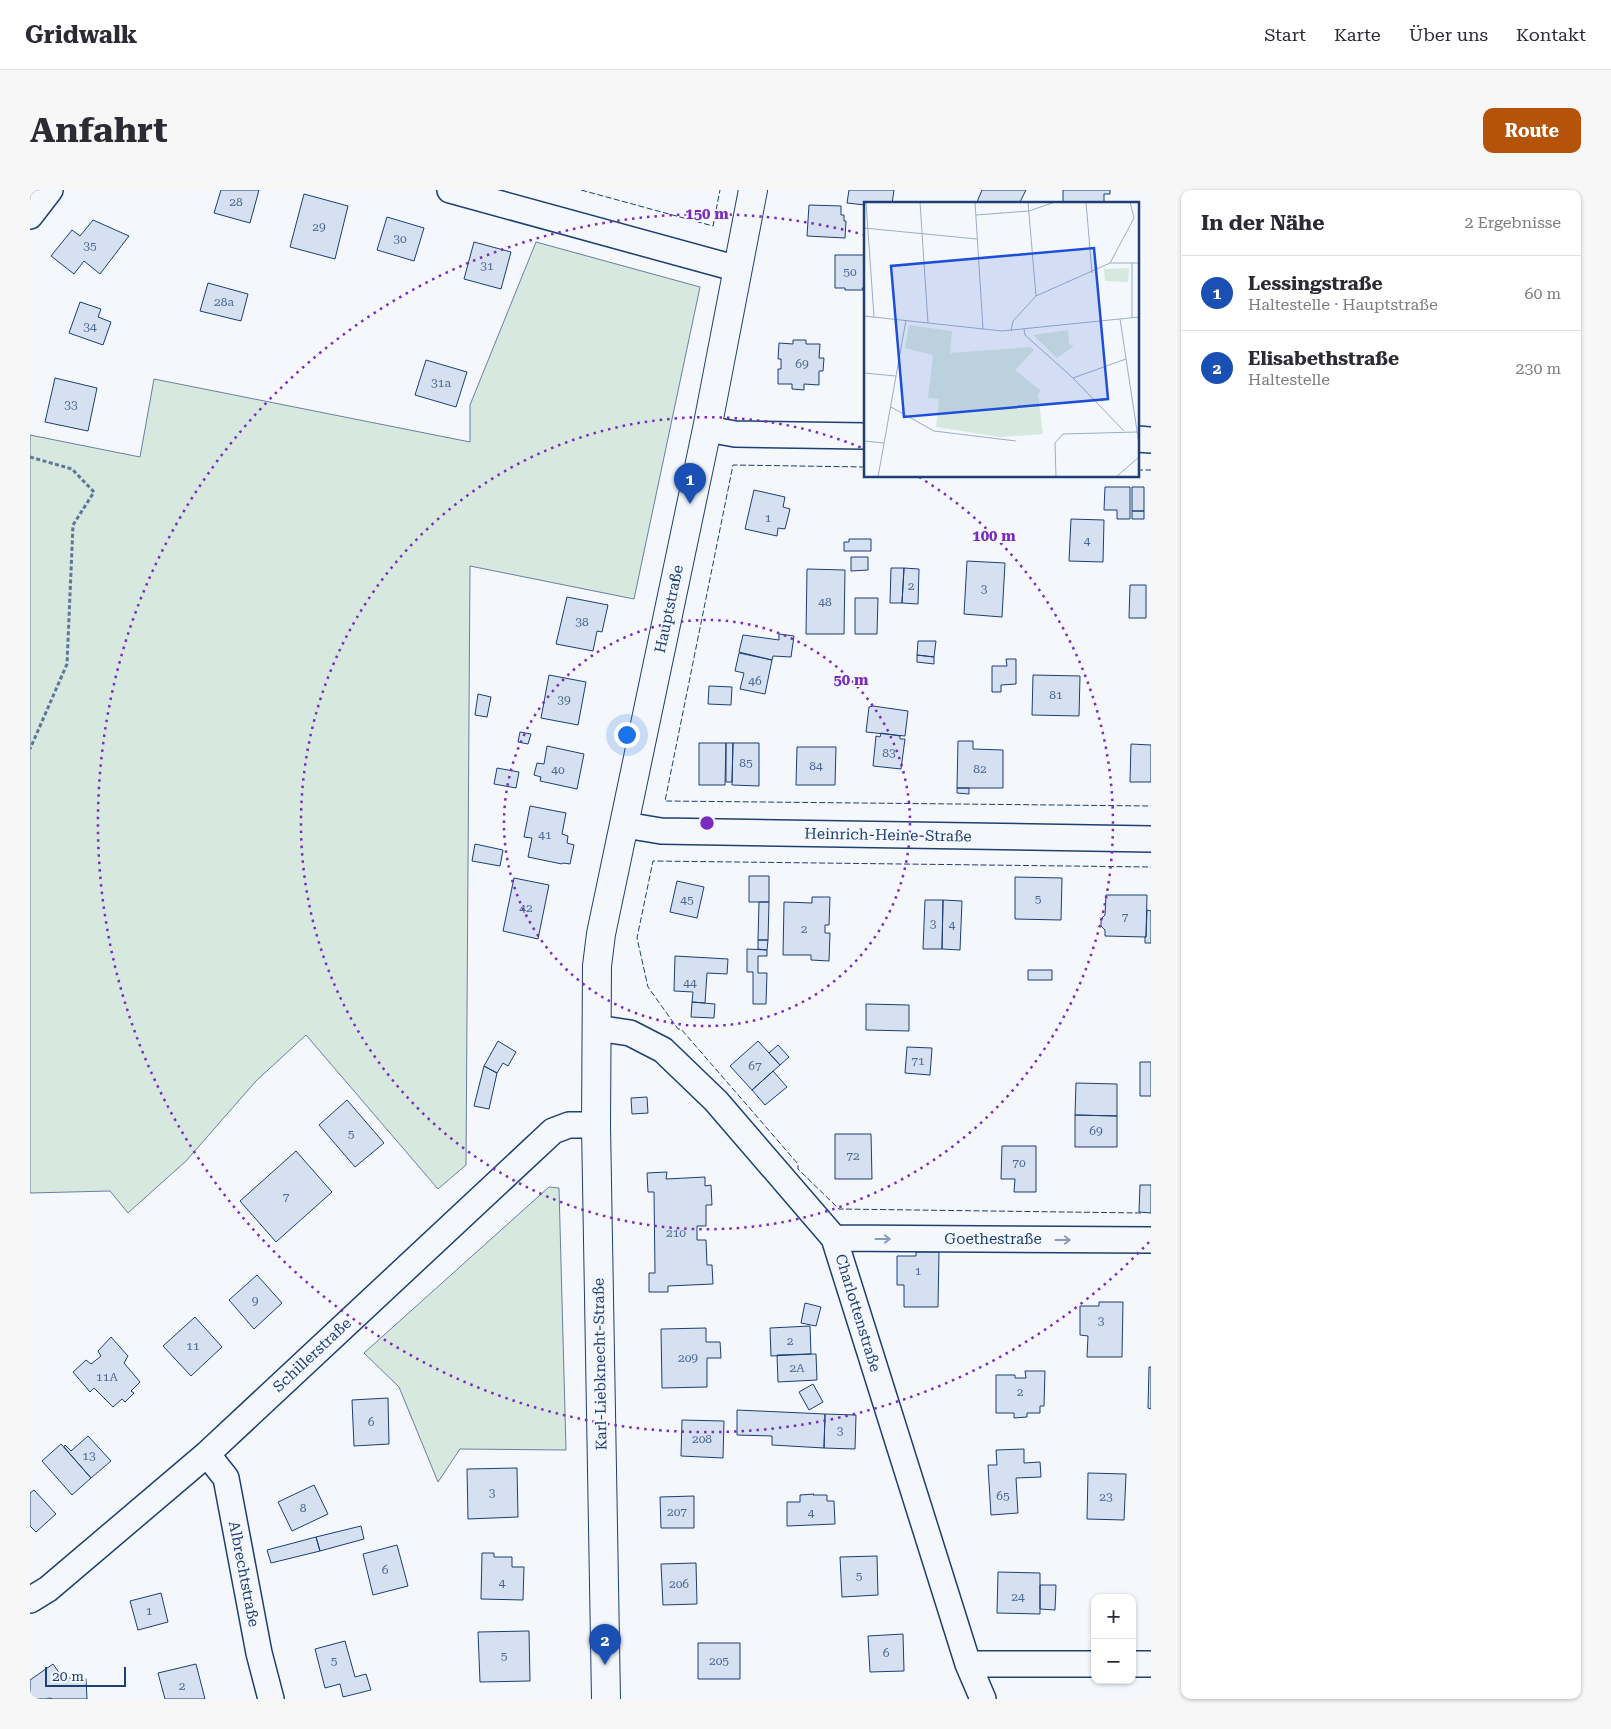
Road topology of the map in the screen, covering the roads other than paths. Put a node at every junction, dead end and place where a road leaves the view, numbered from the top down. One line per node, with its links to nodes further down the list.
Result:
1 (50, 190): 4 (street)
2 (450, 190): 5 (street)
3 (753, 190): 5 (street, Hauptstraße)
4 (30, 216)
5 (738, 269): 6 (street, Hauptstraße)
6 (707, 429): 7 (street); 10 (street, Hauptstraße)
7 (864, 436)
8 (1138, 439): 9 (street)
9 (1151, 440)
10 (625, 825): 11 (street, Heinrich-Heine-Straße); 12 (street, Hauptstraße)
11 (1151, 839)
12 (596, 1028): 13 (street, Karl-Liebknecht-Straße); 14 (street, Charlottenstraße)
13 (596, 1125): 16 (street, Schillerstraße); 23 (street, Karl-Liebknecht-Straße)
14 (834, 1238): 15 (street, Goethestraße, one-way to 15); 18 (street, Charlottenstraße)
15 (1151, 1240)
16 (207, 1454): 17 (street, Schillerstraße); 22 (street, Albrechtstraße)
17 (30, 1600)
18 (968, 1664): 19 (street); 24 (street, Charlottenstraße)
19 (1091, 1664)
20 (1136, 1664): 21 (street)
21 (1151, 1664)
22 (270, 1699)
23 (606, 1699)
24 (983, 1699)

